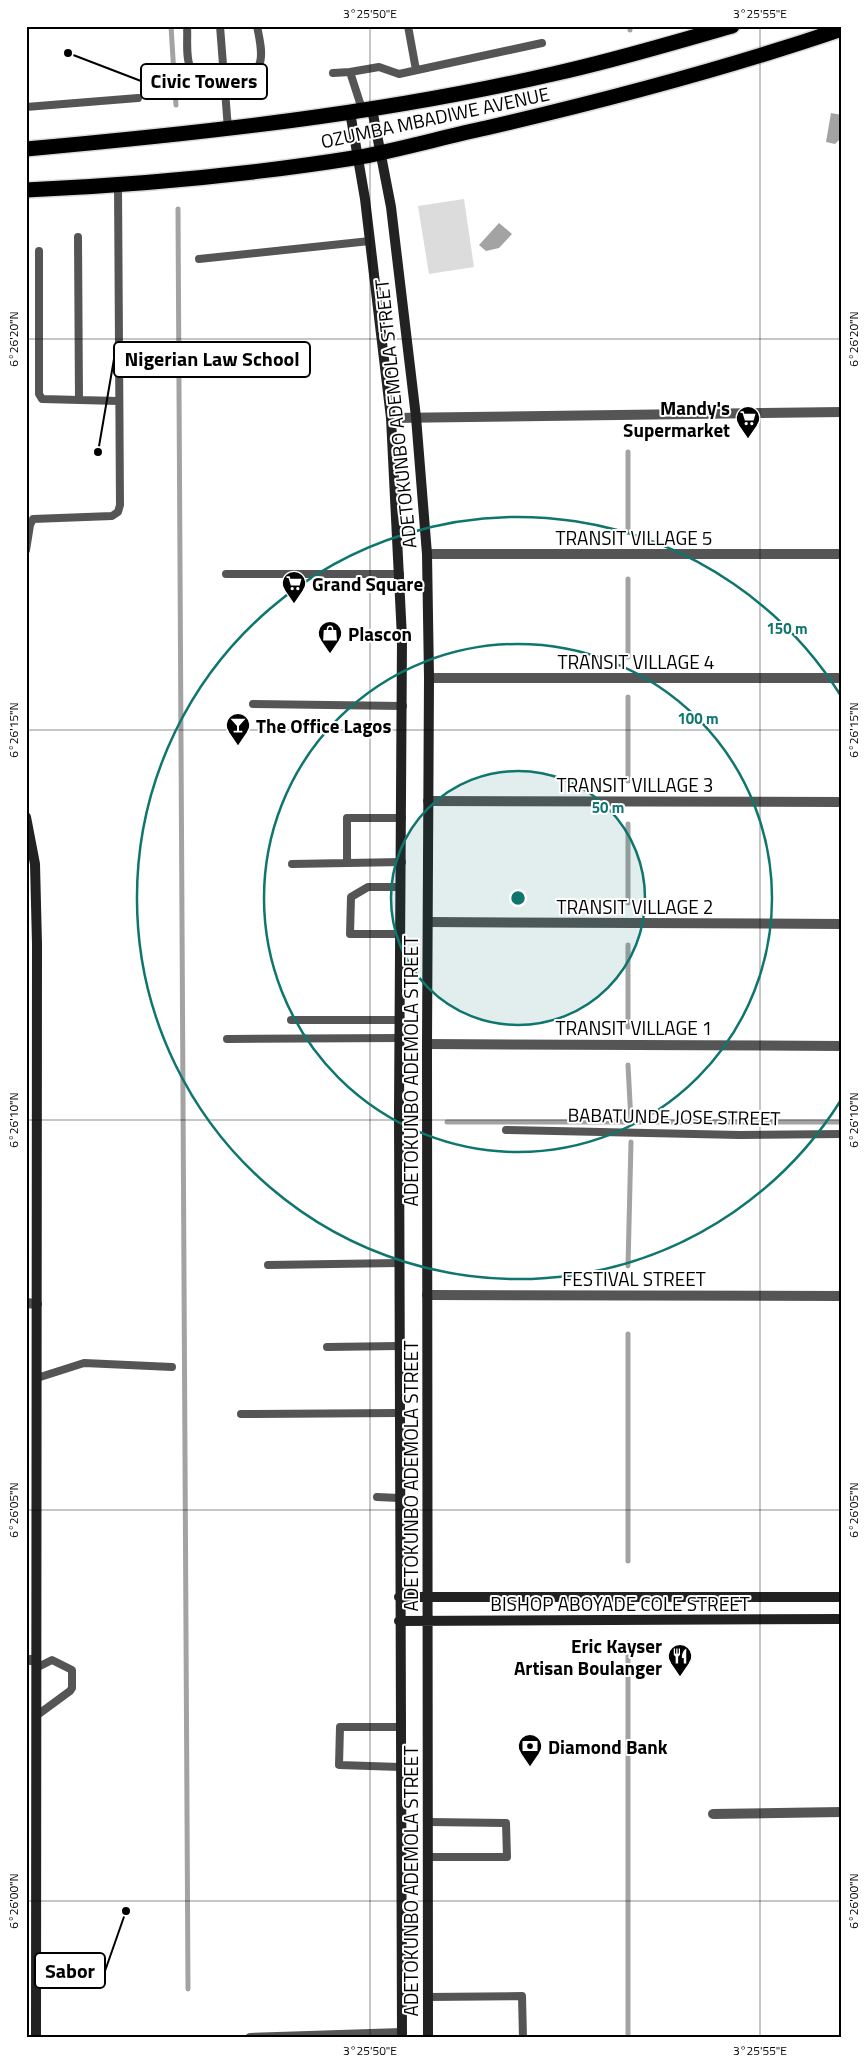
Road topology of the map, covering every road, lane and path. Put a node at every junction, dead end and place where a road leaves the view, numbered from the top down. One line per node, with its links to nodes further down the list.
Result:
1 (187, 26): 11 (lane)
2 (220, 26): 11 (lane)
3 (257, 26): 11 (lane)
4 (408, 26): 8 (lane)
5 (732, 26): 14 (highway, OZUMBA MBADIWE AVENUE)
6 (842, 29): 17 (highway, OZUMBA MBADIWE AVENUE)
7 (542, 43): 8 (lane)
8 (416, 70): 9 (lane)
9 (350, 72): 10 (lane); 14 (lane)
10 (333, 73)
11 (224, 77): 15 (lane)
12 (138, 98): 13 (lane)
13 (26, 106)
14 (361, 110): 15 (highway, OZUMBA MBADIWE AVENUE); 17 (main road, ADETOKUNBO ADEMOLA STREET); 18 (main road, ADETOKUNBO ADEMOLA STREET)
15 (228, 129): 16 (highway, OZUMBA MBADIWE AVENUE)
16 (26, 149)
17 (381, 153): 18 (highway, OZUMBA MBADIWE AVENUE); 28 (main road, ADETOKUNBO ADEMOLA STREET)
18 (358, 157): 19 (highway, OZUMBA MBADIWE AVENUE); 22 (main road, ADETOKUNBO ADEMOLA STREET)
19 (118, 186): 20 (highway, OZUMBA MBADIWE AVENUE); 26 (lane)
20 (26, 190)
21 (78, 237): 25 (lane)
22 (370, 241): 24 (lane); 29 (main road, ADETOKUNBO ADEMOLA STREET)
23 (39, 251): 25 (lane)
24 (199, 259)
25 (79, 400): 26 (lane)
26 (118, 401): 30 (lane)
27 (842, 412): 28 (street)
28 (416, 417): 29 (street); 31 (main road, ADETOKUNBO ADEMOLA STREET)
29 (391, 418): 34 (main road, ADETOKUNBO ADEMOLA STREET)
30 (26, 550)
31 (427, 554): 32 (street, TRANSIT VILLAGE 5); 35 (main road, ADETOKUNBO ADEMOLA STREET)
32 (842, 554)
33 (226, 574): 34 (lane)
34 (400, 574): 38 (main road, ADETOKUNBO ADEMOLA STREET)
35 (429, 678): 36 (street, TRANSIT VILLAGE 4); 39 (main road, ADETOKUNBO ADEMOLA STREET)
36 (842, 678)
37 (253, 704): 38 (lane)
38 (403, 706): 42 (main road, ADETOKUNBO ADEMOLA STREET)
39 (428, 801): 40 (street, TRANSIT VILLAGE 3); 47 (main road, ADETOKUNBO ADEMOLA STREET)
40 (842, 802)
41 (26, 817): 62 (main road)
42 (402, 818): 43 (main road, ADETOKUNBO ADEMOLA STREET); 44 (lane)
43 (402, 862): 44 (lane); 46 (main road, ADETOKUNBO ADEMOLA STREET)
44 (347, 863): 45 (lane)
45 (292, 864)
46 (401, 887): 49 (main road, ADETOKUNBO ADEMOLA STREET); 49 (lane)
47 (429, 922): 48 (street, TRANSIT VILLAGE 2); 54 (main road, ADETOKUNBO ADEMOLA STREET)
48 (842, 924)
49 (401, 934): 51 (main road, ADETOKUNBO ADEMOLA STREET)
50 (291, 1020): 51 (lane)
51 (400, 1020): 52 (main road, ADETOKUNBO ADEMOLA STREET)
52 (400, 1038): 53 (lane); 58 (main road, ADETOKUNBO ADEMOLA STREET)
53 (227, 1039)
54 (427, 1044): 55 (street, TRANSIT VILLAGE 1); 60 (main road, ADETOKUNBO ADEMOLA STREET)
55 (842, 1046)
56 (506, 1130): 57 (lane, BABATUNDE JOSE STREET)
57 (842, 1134)
58 (399, 1263): 59 (lane); 63 (main road, ADETOKUNBO ADEMOLA STREET)
59 (268, 1265)
60 (427, 1295): 61 (street, FESTIVAL STREET); 72 (main road, ADETOKUNBO ADEMOLA STREET)
61 (842, 1296)
62 (32, 1304): 66 (main road)
63 (399, 1346): 64 (lane); 68 (main road, ADETOKUNBO ADEMOLA STREET)
64 (327, 1347)
65 (172, 1367): 66 (lane)
66 (37, 1378): 77 (main road)
67 (241, 1414): 68 (lane)
68 (399, 1414): 70 (main road, ADETOKUNBO ADEMOLA STREET)
69 (377, 1498): 70 (lane)
70 (399, 1498): 71 (main road, ADETOKUNBO ADEMOLA STREET)
71 (399, 1597): 72 (main road, BISHOP ABOYADE COLE STREET); 75 (main road, ADETOKUNBO ADEMOLA STREET)
72 (428, 1597): 73 (main road, BISHOP ABOYADE COLE STREET); 76 (main road, ADETOKUNBO ADEMOLA STREET)
73 (842, 1597)
74 (842, 1619): 76 (main road, BISHOP ABOYADE COLE STREET)
75 (399, 1621): 76 (main road, BISHOP ABOYADE COLE STREET); 79 (main road, ADETOKUNBO ADEMOLA STREET)
76 (428, 1621): 83 (main road, ADETOKUNBO ADEMOLA STREET)
77 (33, 1663): 78 (main road); 78 (lane)
78 (36, 1716): 85 (main road)
79 (400, 1727): 80 (main road, ADETOKUNBO ADEMOLA STREET); 80 (lane)
80 (400, 1767): 87 (main road, ADETOKUNBO ADEMOLA STREET)
81 (842, 1812): 82 (street)
82 (713, 1814)
83 (428, 1822): 84 (main road, ADETOKUNBO ADEMOLA STREET); 84 (lane)
84 (428, 1857): 86 (main road, ADETOKUNBO ADEMOLA STREET)
85 (31, 1922): 88 (main road)
86 (428, 1997): 90 (main road, ADETOKUNBO ADEMOLA STREET); 91 (lane)
87 (402, 2035): 89 (street)
88 (36, 2038)
89 (250, 2038)
90 (428, 2038)
91 (523, 2038)

